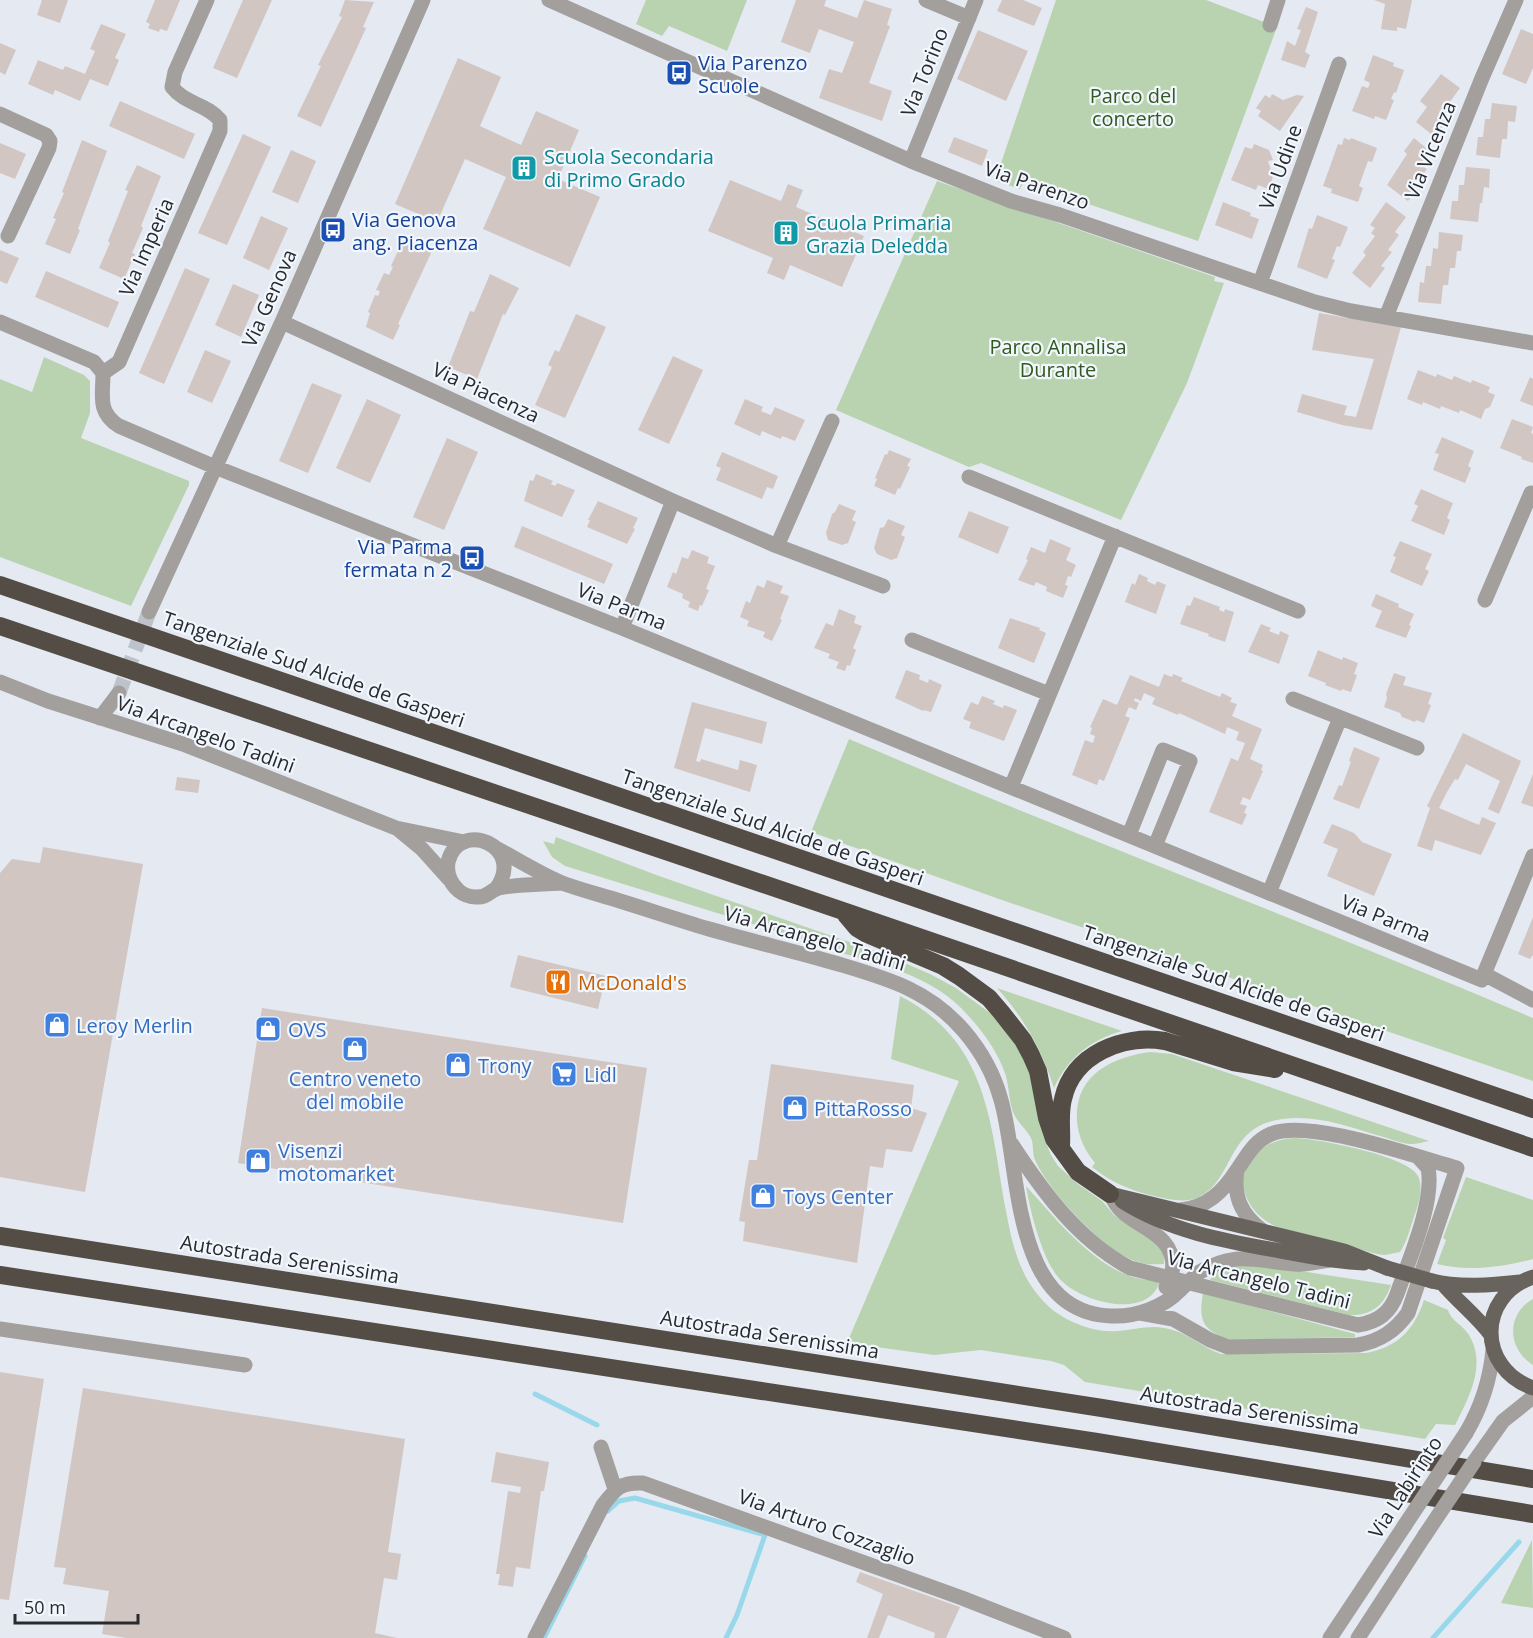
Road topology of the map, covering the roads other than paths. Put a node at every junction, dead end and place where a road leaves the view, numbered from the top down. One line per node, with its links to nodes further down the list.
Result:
1 (207, 0): 19 (street, Via Imperia)
2 (423, 0): 17 (street, Via Genova)
3 (549, 0): 12 (street, Via Parenzo)
4 (926, 0): 8 (street)
5 (976, 0): 8 (street, Via Torino)
6 (1278, 0): 9 (street)
7 (1516, 0): 15 (street, Via Vicenza)
8 (969, 18): 12 (street, Via Torino)
9 (1270, 25)
10 (1339, 64): 14 (street, Via Udine)
11 (0, 114): 13 (street)
12 (911, 161): 14 (street, Via Parenzo)
13 (8, 236)
14 (1260, 283): 15 (street, Via Parenzo)
15 (1386, 317): 18 (street, Via Parenzo)
16 (0, 322): 19 (street)
17 (282, 322): 21 (street, Via Genova); 24 (street, Via Piacenza)
18 (1533, 343)
19 (103, 373): 21 (street)
20 (832, 421): 26 (street)
21 (215, 467): 31 (street, Via Genova); 33 (street, Via Parma)
22 (969, 477): 25 (street)
23 (1533, 494): 29 (street)
24 (673, 501): 26 (street, Via Piacenza); 33 (street)
25 (1114, 536): 30 (street); 37 (street)
26 (777, 546): 28 (street, Via Piacenza)
27 (0, 585): 57 (highway, Tangenziale Sud Alcide de Gasperi)
28 (883, 586)
29 (1485, 600)
30 (1298, 611)
31 (149, 612)
32 (0, 626): 53 (highway)
33 (622, 628): 42 (street, Via Parma)
34 (912, 640): 37 (street)
35 (0, 682): 39 (street, Via Arcangelo Tadini)
36 (119, 693): 39 (street)
37 (1049, 694): 42 (street)
38 (1293, 699): 40 (street)
39 (100, 718): 43 (street, Via Arcangelo Tadini)
40 (1340, 718): 41 (street); 52 (street)
41 (1417, 748)
42 (1011, 787): 44 (street, Via Parma)
43 (396, 828): 45 (street, Via Arcangelo Tadini); 49 (street, Via Arcangelo Tadini)
44 (1129, 835): 46 (street, Via Parma); 46 (street)
45 (464, 842): 47 (street, Via Arcangelo Tadini); 49 (street)
46 (1155, 846): 52 (street, Via Parma)
47 (496, 848): 50 (street, Via Arcangelo Tadini); 51 (street)
48 (1533, 856): 54 (street)
49 (449, 879): 51 (street, Via Arcangelo Tadini)
50 (561, 883): 51 (street, Via Arcangelo Tadini); 58 (street, Via Arcangelo Tadini)
51 (496, 889)
52 (1269, 893): 54 (street, Via Parma)
53 (843, 911): 56 (highway); 59 (highway)
54 (1484, 974): 55 (street)
55 (1533, 1000)
56 (1307, 1071): 59 (highway); 60 (highway)
57 (1533, 1109)
58 (1009, 1140): 61 (street, Via Arcangelo Tadini); 73 (street, Via Arcangelo Tadini)
59 (1061, 1147): 63 (highway)
60 (1533, 1148)
61 (1419, 1158): 62 (street, Via Arcangelo Tadini); 73 (street, Via Arcangelo Tadini)
62 (1238, 1170): 64 (street, Via Arcangelo Tadini); 65 (street)
63 (1110, 1194): 64 (main road); 67 (main road); 72 (street, bridge)
64 (1180, 1210): 65 (main road)
65 (1262, 1230): 68 (main road)
66 (0, 1236): 80 (highway, Autostrada Serenissima)
67 (1330, 1260): 68 (main road); 72 (street, bridge)
68 (1380, 1266): 71 (main road, bridge)
69 (0, 1275): 82 (highway)
70 (1527, 1280): 71 (main road); 75 (main road, Via Labirinto)
71 (1437, 1282): 75 (main road)
72 (1173, 1289): 73 (street, Via Arcangelo Tadini)
73 (1138, 1313)
74 (0, 1329): 76 (street)
75 (1492, 1342): 77 (main road); 85 (street, Via Labirinto, bridge)
76 (245, 1365)
77 (1533, 1388)
78 (1533, 1396): 86 (street, bridge)
79 (601, 1447): 81 (street)
80 (1533, 1479)
81 (615, 1489): 83 (street); 84 (street, Via Arturo Cozzaglio)
82 (1533, 1514)
83 (535, 1638)
84 (1064, 1638)
85 (1330, 1638)
86 (1358, 1638)

